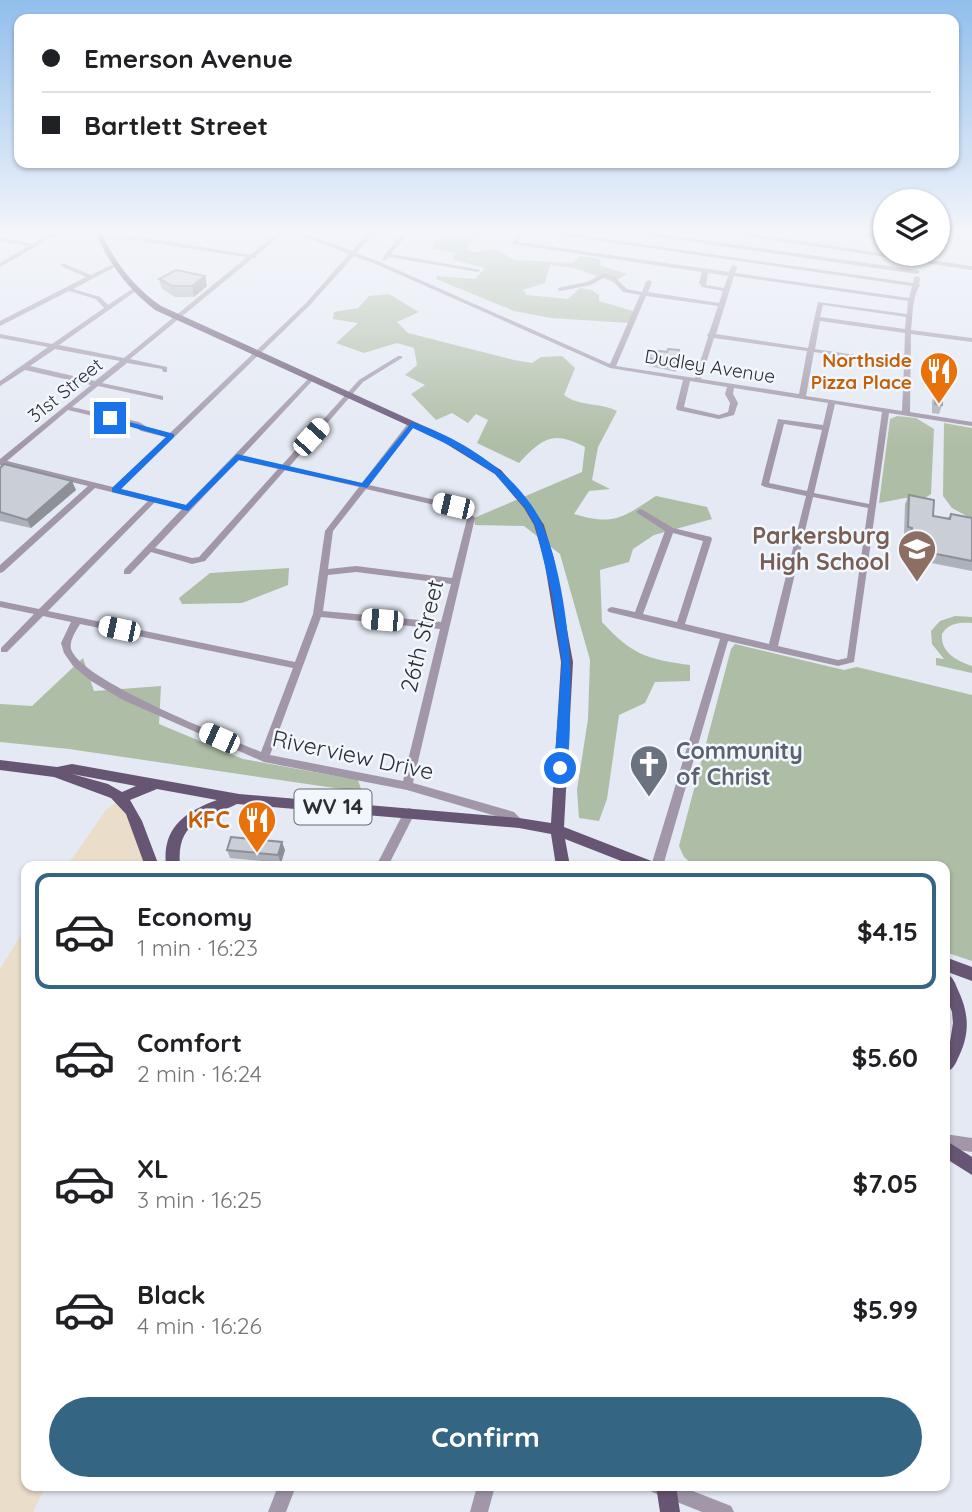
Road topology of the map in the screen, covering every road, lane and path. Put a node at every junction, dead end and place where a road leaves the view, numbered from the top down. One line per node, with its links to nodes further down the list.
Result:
1 (38, 305): 18 (street)
2 (104, 305): 14 (street)
3 (112, 305): 14 (street)
4 (157, 305): 16 (main road)
5 (195, 305): 16 (street, 31st Street)
6 (307, 305): 25 (street)
7 (471, 305): 30 (street, Dudley Avenue)
8 (640, 305): 30 (street)
9 (719, 305): 10 (street)
10 (722, 305): 20 (street)
11 (820, 305): 17 (street)
12 (831, 305): 15 (street)
13 (910, 305): 15 (street)
14 (107, 308): 23 (street)
15 (909, 316): 19 (street)
16 (178, 318): 25 (main road); 27 (street, 31st Street)
17 (818, 319): 19 (street); 24 (street)
18 (0, 324)
19 (908, 331): 22 (street); 28 (street)
20 (710, 335): 24 (street); 34 (street)
21 (0, 336): 23 (street)
22 (972, 341)
23 (51, 346): 27 (street); 29 (street)
24 (812, 351): 28 (street); 39 (street)
25 (256, 354): 32 (main road); 48 (street)
26 (400, 357): 38 (street)
27 (125, 361): 31 (street); 35 (street, 31st Street)
28 (905, 364): 44 (street)
29 (23, 367): 35 (street); 36 (street)
30 (612, 367): 33 (street, Dudley Avenue)
31 (165, 371)
32 (312, 378): 38 (main road); 49 (street)
33 (687, 379): 34 (street, Dudley Avenue); 37 (street)
34 (697, 381): 37 (street, Dudley Avenue)
35 (98, 383): 40 (street); 42 (street, 31st Street)
36 (0, 384)
37 (731, 386): 39 (street, Dudley Avenue)
38 (348, 395): 45 (main road); 51 (street)
39 (802, 396): 41 (street, Dudley Avenue)
40 (160, 398)
41 (832, 402): 43 (street, Dudley Avenue); 47 (street)
42 (67, 408): 48 (street); 50 (street, 31st Street)
43 (886, 410): 44 (street, Dudley Avenue); 57 (street)
44 (906, 414): 46 (street, Dudley Avenue)
45 (412, 424): 53 (street); 87 (main road)
46 (972, 424)
47 (825, 428): 55 (street); 55 (street)
48 (172, 436): 54 (street)
49 (237, 457): 51 (street); 58 (street)
50 (1, 463): 52 (street)
51 (284, 467): 53 (street); 61 (street)
52 (93, 485): 54 (street); 62 (street)
53 (364, 486): 64 (street); 65 (street, 26th Street)
54 (115, 490): 56 (street)
55 (808, 494): 57 (street); 75 (street)
56 (153, 499): 58 (street); 68 (street)
57 (873, 506): 75 (street)
58 (188, 508): 61 (street)
59 (640, 512): 60 (street)
60 (670, 530): 70 (street); 73 (street)
61 (148, 550): 63 (street)
62 (0, 569)
63 (127, 572)
64 (324, 572): 65 (street); 69 (street)
65 (457, 582): 72 (street, 26th Street)
66 (0, 604): 68 (street)
67 (612, 610): 70 (street)
68 (41, 612): 71 (street); 76 (street)
69 (318, 614): 72 (street); 77 (street)
70 (638, 616): 73 (street)
71 (77, 620): 77 (street); 78 (street, Riverview Drive)
72 (446, 626): 82 (street, 26th Street)
73 (680, 626): 74 (street)
74 (725, 636): 75 (street); 93 (street)
75 (773, 648)
76 (4, 649)
77 (299, 666): 78 (street)
78 (264, 758): 82 (street, Riverview Drive)
79 (0, 765): 80 (main road, WV 14)
80 (57, 772): 81 (main road, WV 14); 83 (main road, WV 14)
81 (156, 786): 83 (main road); 84 (main road, WV 14)
82 (407, 786): 86 (street, Riverview Drive)
83 (121, 799): 88 (main road, WV 14)
84 (239, 799): 85 (main road, WV 14); 89 (main road)
85 (409, 813): 86 (main road, WV 14); 90 (street)
86 (519, 823): 87 (main road, WV 14)
87 (557, 830): 91 (main road); 92 (main road, WV 14)
88 (150, 861)
89 (173, 861)
90 (385, 861)
91 (562, 861)
92 (636, 861)
93 (658, 861)
94 (950, 966): 95 (main road)
95 (972, 974)
96 (950, 988): 97 (main road)
97 (950, 1058)
98 (950, 1142): 99 (street)
99 (972, 1145)
100 (950, 1152): 101 (main road)
101 (972, 1167)
102 (285, 1491): 106 (street)
103 (485, 1491): 107 (street)
104 (665, 1491): 108 (main road)
105 (674, 1491): 109 (street)
106 (277, 1512)
107 (479, 1512)
108 (670, 1512)
109 (725, 1512)

